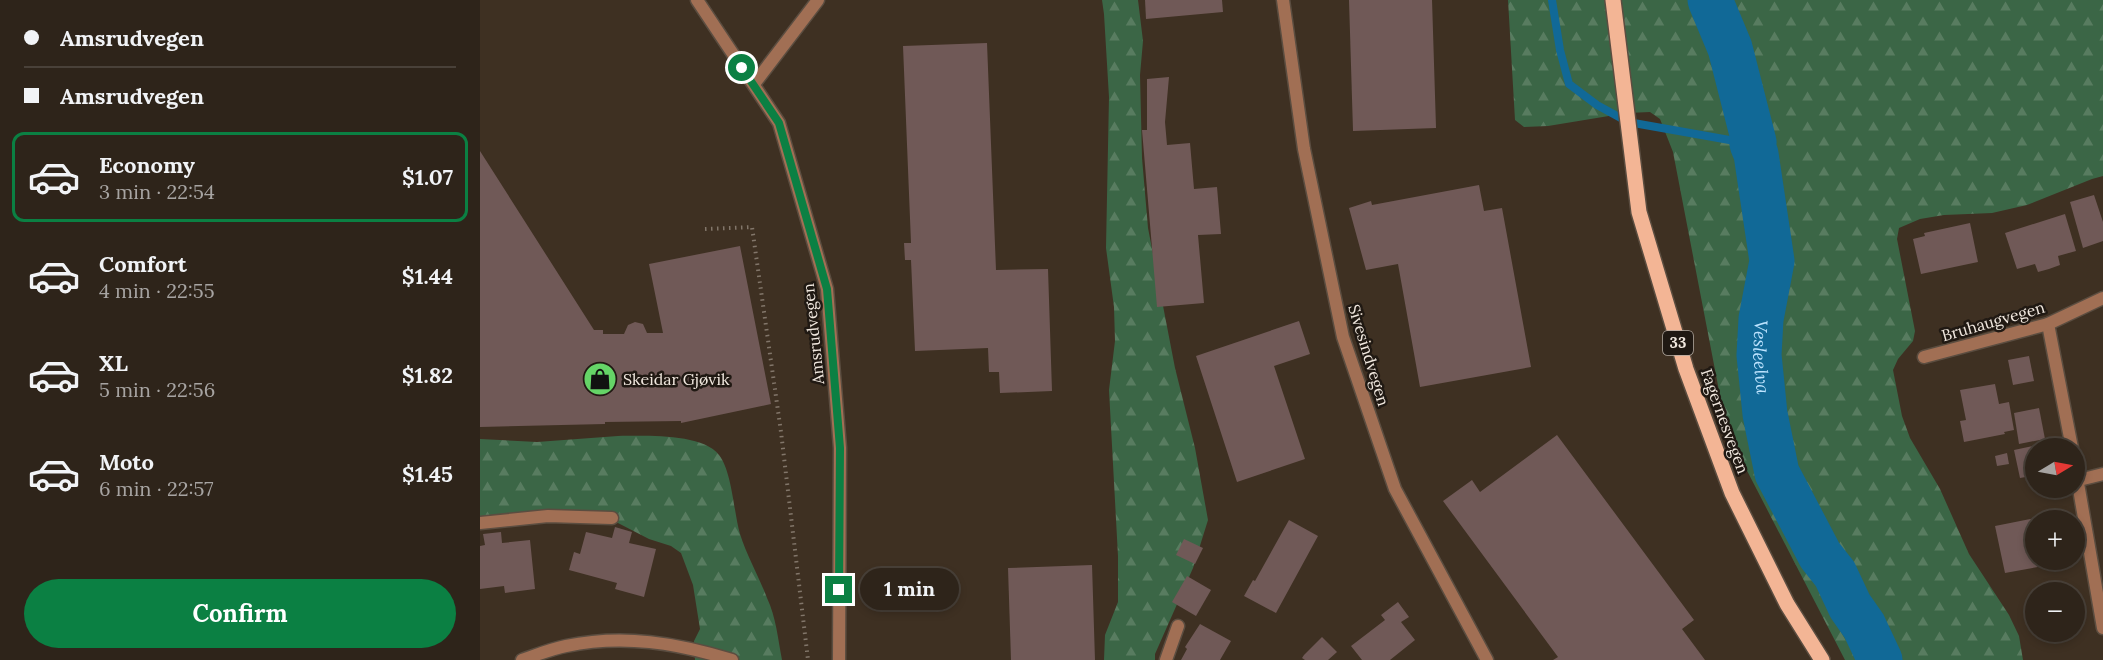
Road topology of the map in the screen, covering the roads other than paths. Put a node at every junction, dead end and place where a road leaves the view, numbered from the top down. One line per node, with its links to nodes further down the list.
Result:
1 (698, 0): 5 (street, Amsrudvegen)
2 (818, 0): 5 (street)
3 (1283, 0): 21 (street, Sivesindvegen)
4 (1613, 0): 22 (main road, Fagernesvegen / 33)
5 (754, 84): 19 (street, Amsrudvegen)
6 (2103, 298): 7 (street, Bruhaugvegen)
7 (2048, 324): 8 (street, Bruhaugvegen); 9 (street)
8 (1924, 357)
9 (2070, 438)
10 (2103, 474): 11 (street)
11 (2085, 478)
12 (2082, 498): 16 (street)
13 (612, 518): 14 (street)
14 (480, 523)
15 (1178, 626): 20 (street)
16 (2103, 628)
17 (522, 660): 18 (street)
18 (732, 660)
19 (839, 660)
20 (1166, 660)
21 (1487, 660)
22 (1822, 660)

